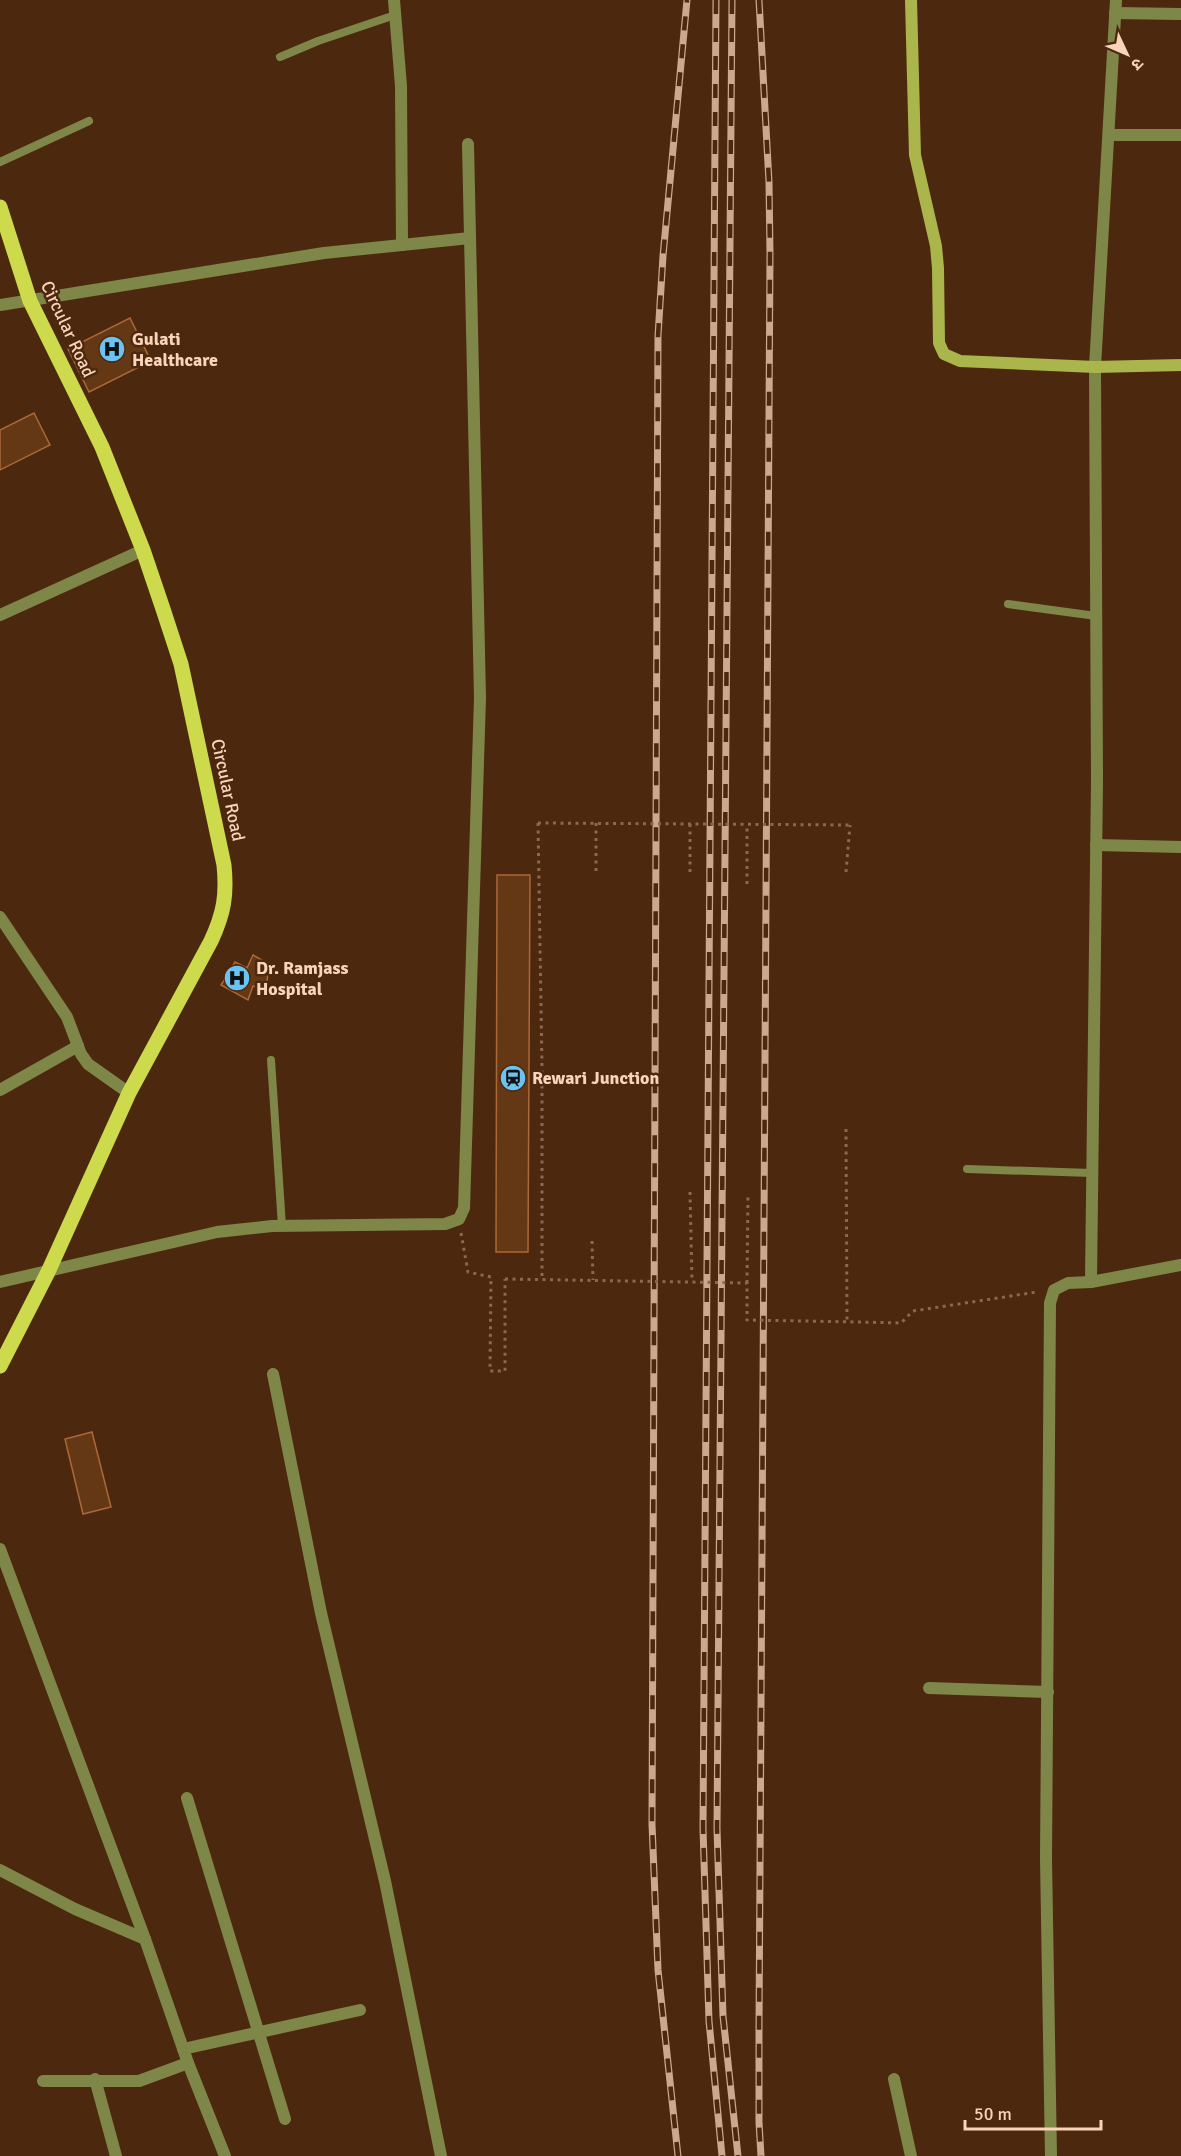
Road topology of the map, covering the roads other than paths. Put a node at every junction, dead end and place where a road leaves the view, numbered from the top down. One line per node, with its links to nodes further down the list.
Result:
1 (394, 0): 6 (street)
2 (912, 0): 19 (street)
3 (1116, 0): 4 (street)
4 (1115, 13): 5 (street); 9 (street)
5 (1181, 14)
6 (395, 15): 7 (lane); 15 (street)
7 (280, 57)
8 (89, 121): 12 (lane)
9 (1109, 135): 10 (street); 19 (street)
10 (1181, 135)
11 (468, 144): 14 (street)
12 (0, 162)
13 (0, 207): 16 (main road, Circular Road)
14 (470, 238): 15 (street); 33 (street)
15 (402, 245): 16 (street)
16 (30, 300): 17 (street); 20 (main road, Circular Road)
17 (0, 305)
18 (1181, 365): 19 (street)
19 (1095, 367): 23 (street)
20 (143, 550): 22 (street); 30 (main road, Circular Road)
21 (1008, 604): 23 (lane)
22 (0, 615)
23 (1096, 616): 24 (street)
24 (1096, 845): 25 (street); 32 (street)
25 (1181, 847)
26 (0, 917): 27 (street)
27 (78, 1046): 29 (street); 30 (street)
28 (271, 1060): 33 (lane)
29 (0, 1090)
30 (129, 1093): 35 (main road, Circular Road)
31 (967, 1169): 32 (lane)
32 (1092, 1173): 37 (street)
33 (282, 1226): 35 (street)
34 (1181, 1265): 37 (street)
35 (48, 1272): 36 (street); 38 (main road, Circular Road)
36 (0, 1282)
37 (1091, 1282): 42 (street)
38 (0, 1366)
39 (273, 1374): 56 (street)
40 (2, 1560): 45 (street)
41 (928, 1688): 42 (street)
42 (1048, 1692): 58 (street)
43 (187, 1798): 47 (street)
44 (0, 1870): 45 (street)
45 (145, 1939): 48 (street)
46 (360, 2010): 47 (street)
47 (257, 2033): 48 (street); 53 (street)
48 (183, 2049): 49 (street)
49 (188, 2063): 50 (street); 55 (street)
50 (95, 2079): 52 (street); 54 (street)
51 (894, 2079): 57 (street)
52 (43, 2081)
53 (285, 2119)
54 (116, 2156)
55 (225, 2156)
56 (441, 2156)
57 (911, 2156)
58 (1051, 2156)

